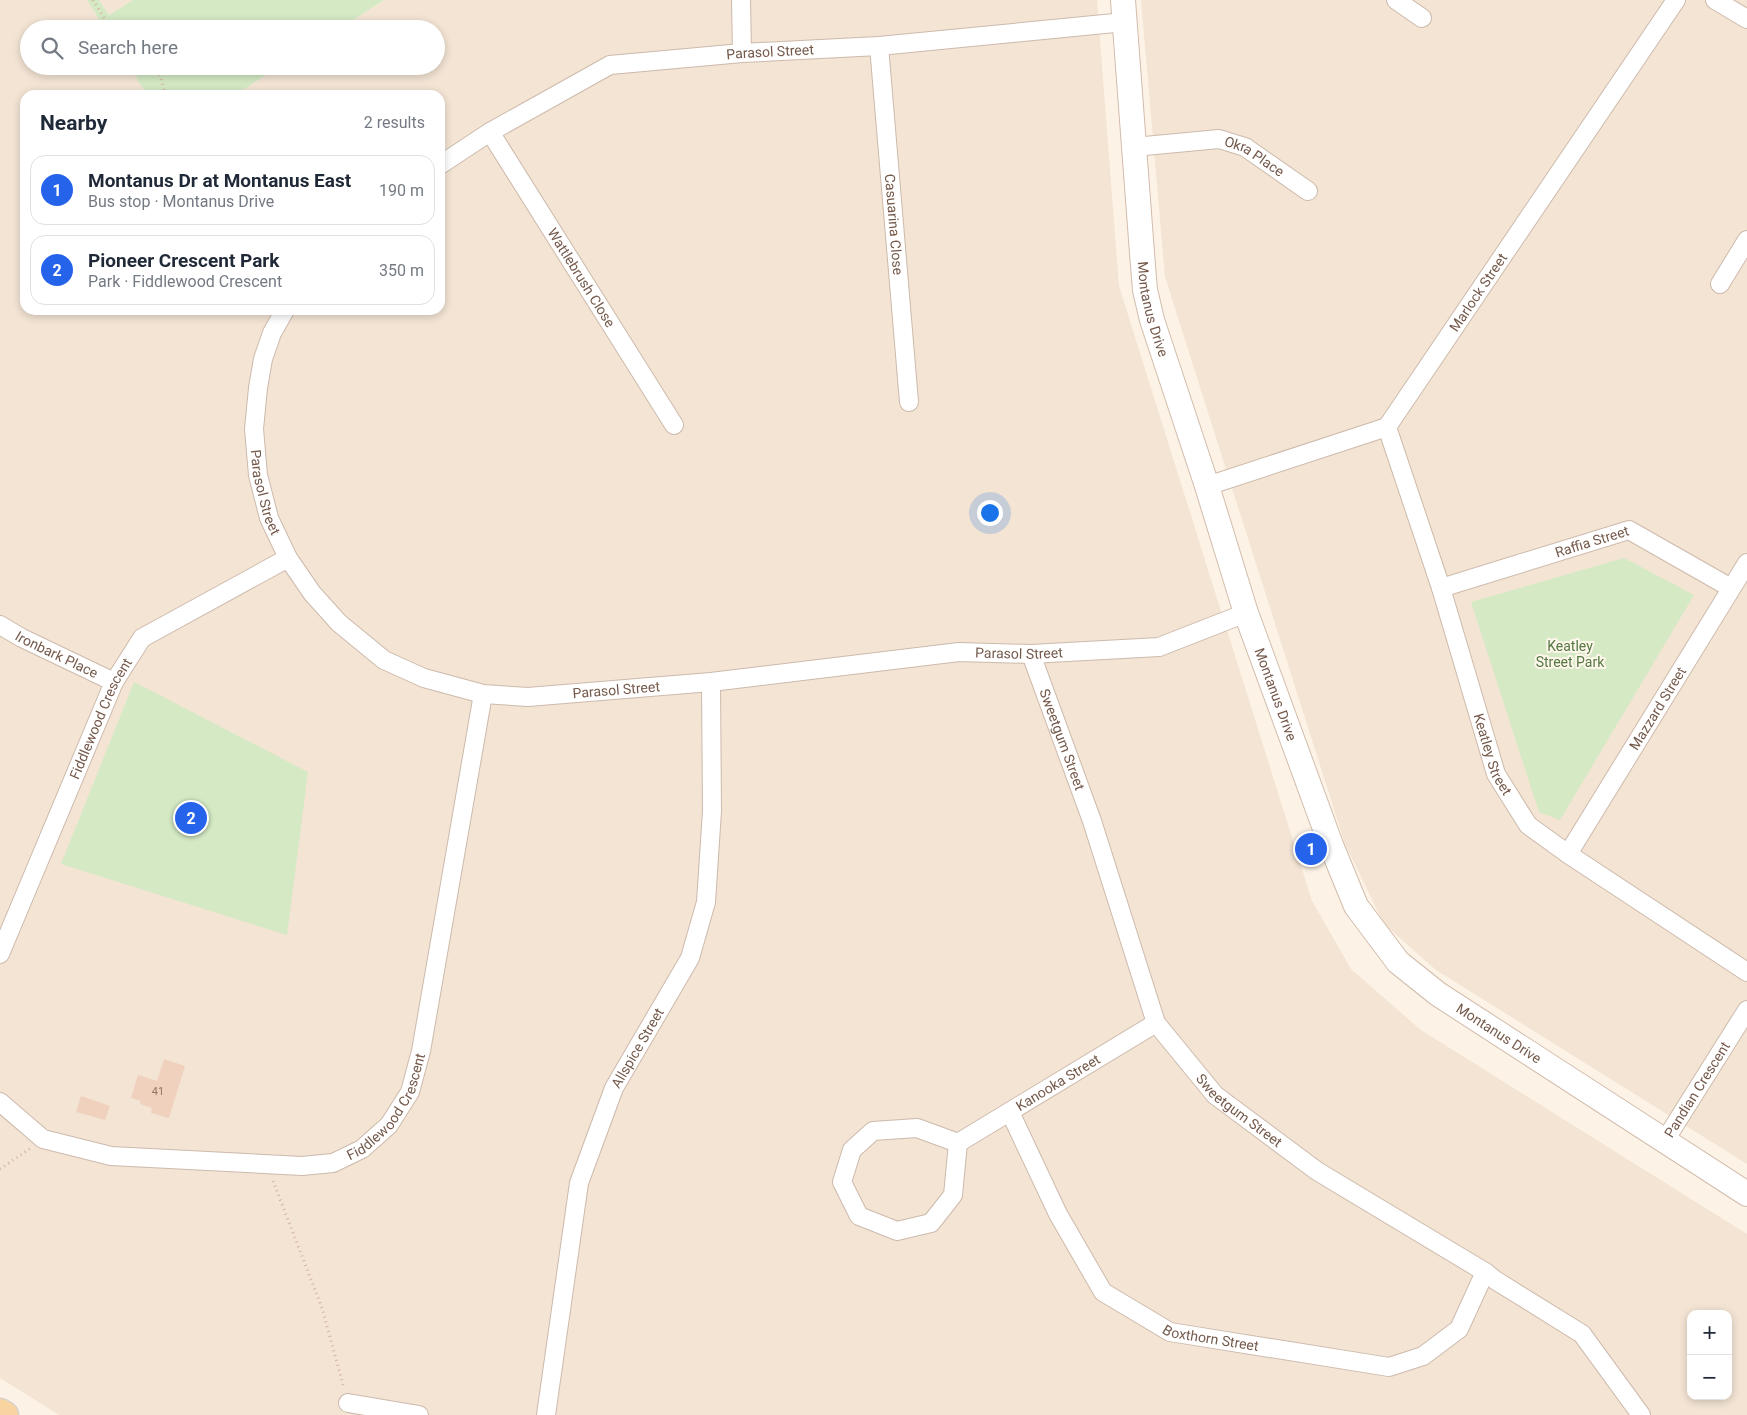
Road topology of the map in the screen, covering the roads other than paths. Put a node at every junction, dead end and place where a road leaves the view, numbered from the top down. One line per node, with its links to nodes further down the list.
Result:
1 (741, 0): 9 (street)
2 (1396, 0): 7 (street)
3 (1676, 0): 19 (street, Marlock Street)
4 (1715, 0): 6 (street)
5 (1124, 11): 8 (street, Parasol Street); 11 (street, Montanus Drive)
6 (1746, 17)
7 (1422, 18)
8 (879, 46): 9 (street, Parasol Street); 17 (street, Casuarina Close)
9 (742, 53): 10 (street, Parasol Street)
10 (490, 132): 12 (street, Parasol Street); 18 (street, Wattlebrush Close)
11 (1134, 147): 13 (street, Okra Place); 20 (street, Montanus Drive)
12 (445, 162)
13 (1308, 190)
14 (1747, 240): 15 (street)
15 (1720, 284)
16 (282, 315): 21 (street, Parasol Street)
17 (909, 402)
18 (674, 425)
19 (1388, 427): 20 (street); 23 (street, Keatley Street)
20 (1207, 486): 25 (street, Montanus Drive)
21 (288, 558): 28 (street, Fiddlewood Crescent); 30 (street, Parasol Street)
22 (1747, 563): 24 (street, Mazzard Street)
23 (1441, 588): 24 (street, Raffia Street); 31 (street, Keatley Street)
24 (1731, 588): 31 (street, Mazzard Street)
25 (1246, 612): 27 (street, Parasol Street); 38 (street, Montanus Drive)
26 (0, 625): 28 (street, Ironbark Place)
27 (1030, 654): 29 (street, Parasol Street); 35 (street, Sweetgum Street)
28 (114, 682): 32 (street, Fiddlewood Crescent)
29 (711, 682): 30 (street, Parasol Street); 46 (street, Allspice Street)
30 (483, 694): 36 (street, Fiddlewood Crescent)
31 (1568, 854): 33 (street, Keatley Street)
32 (0, 954)
33 (1747, 972)
34 (1747, 1010): 38 (street, Pandian Crescent)
35 (1156, 1023): 37 (street, Kanooka Street); 41 (street, Sweetgum Street)
36 (0, 1102)
37 (1010, 1112): 39 (street, Kanooka Street); 41 (street, Boxthorn Street)
38 (1664, 1142): 40 (street, Montanus Drive)
39 (958, 1143): 39 (street)
40 (1747, 1194)
41 (1485, 1272): 47 (street, Sweetgum Street)
42 (348, 1403): 45 (street)
43 (0, 1412): 44 (main road)
44 (5, 1415)
45 (419, 1415)
46 (546, 1415)
47 (1641, 1415)

